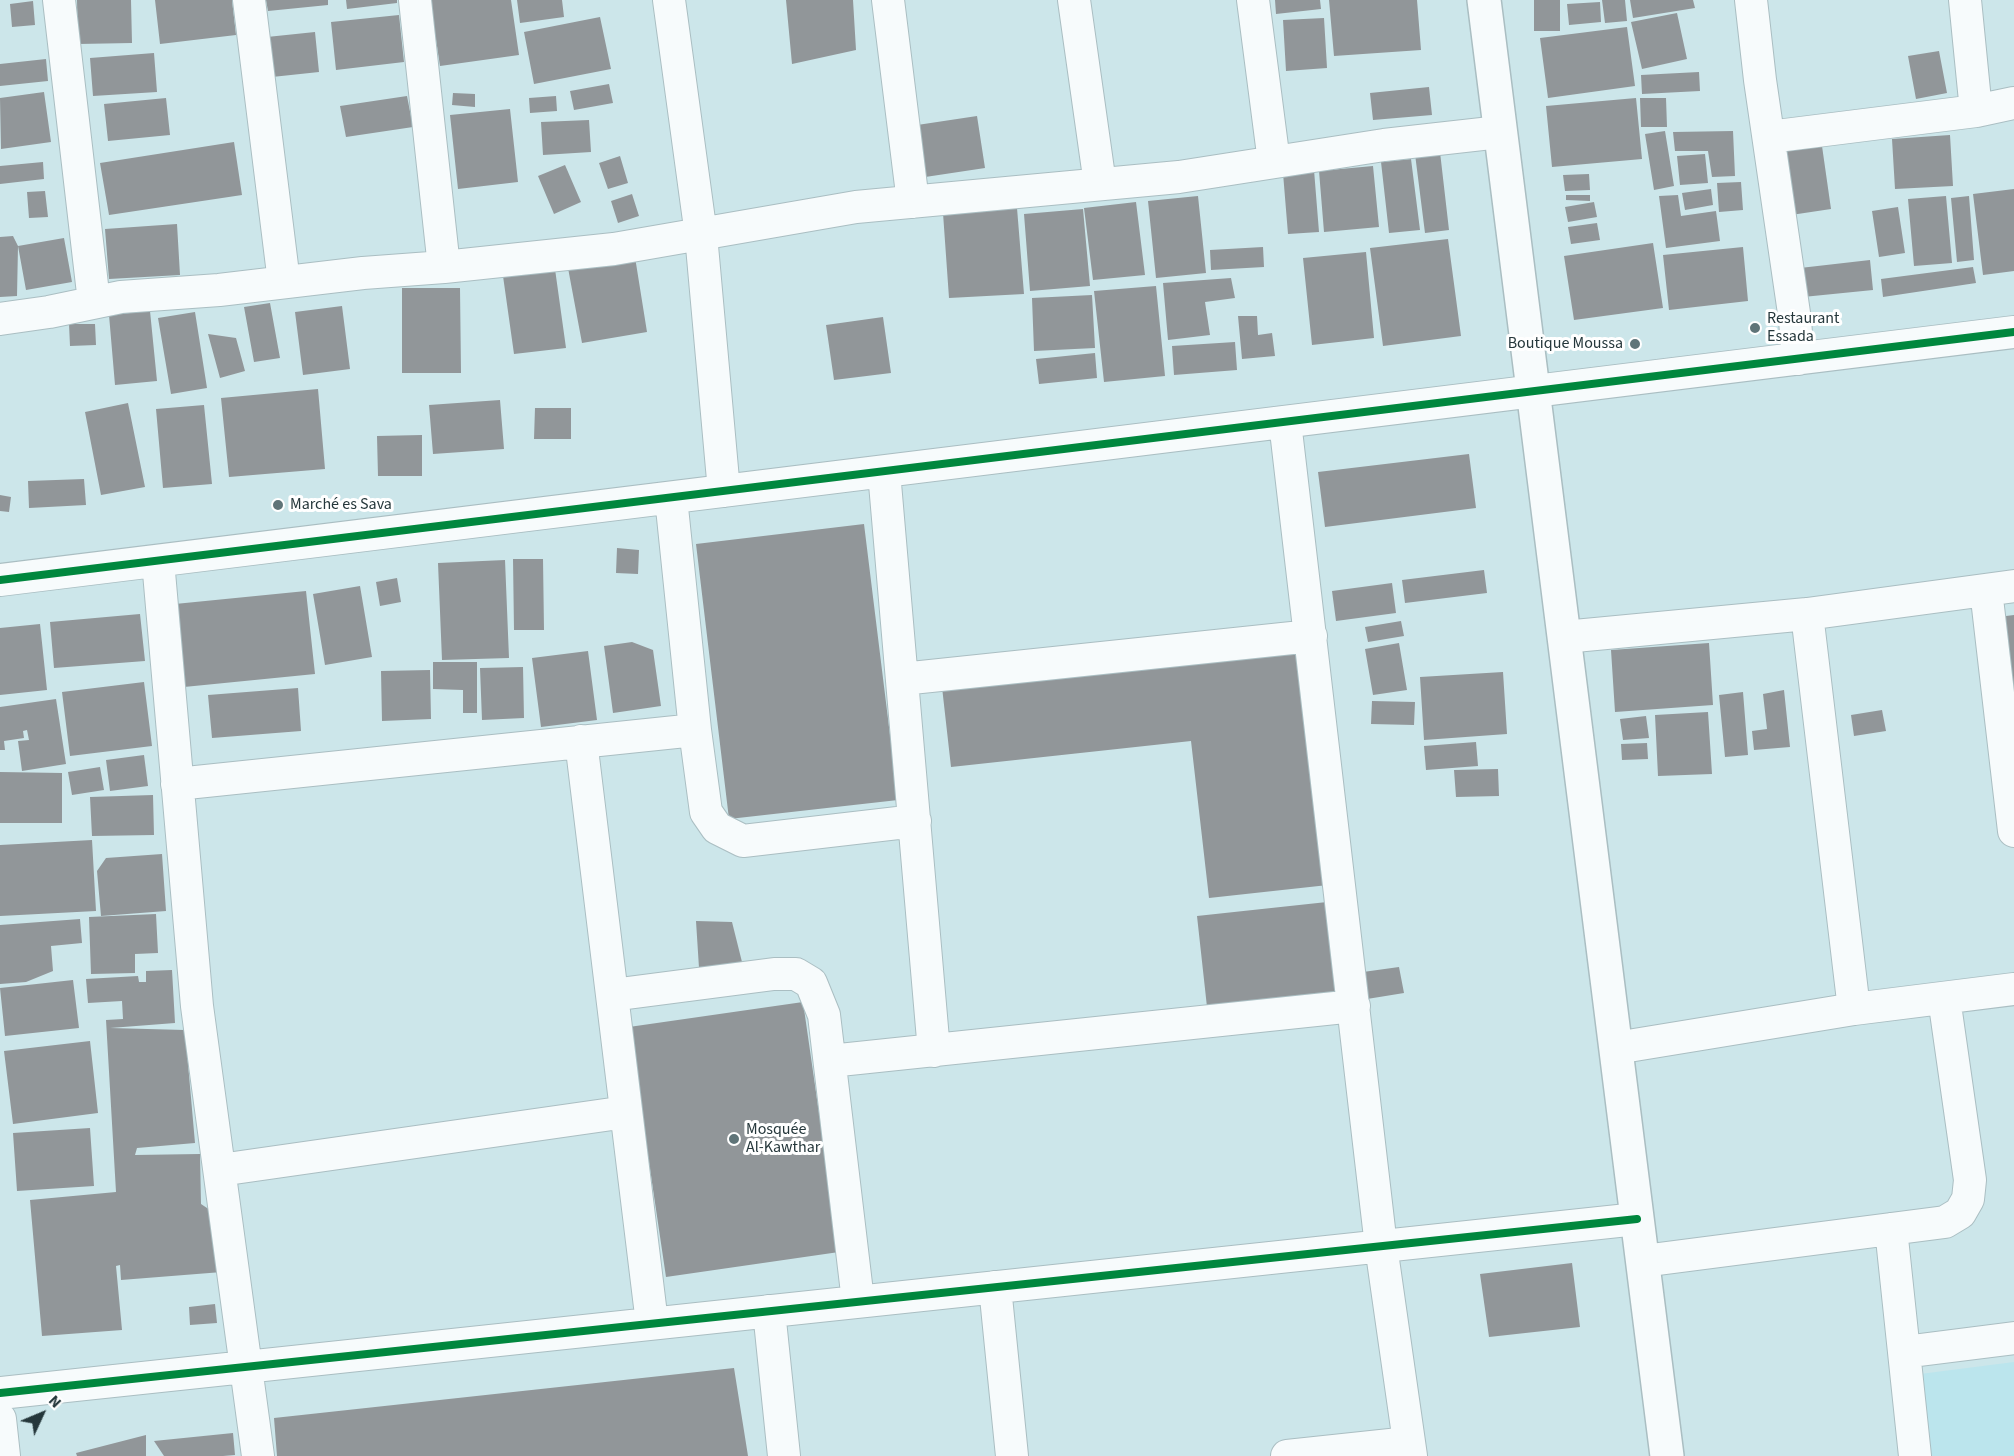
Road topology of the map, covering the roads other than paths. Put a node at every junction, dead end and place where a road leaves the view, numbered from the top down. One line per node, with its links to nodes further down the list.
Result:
1 (59, 0): 21 (street)
2 (249, 0): 20 (street)
3 (415, 0): 19 (street)
4 (669, 0): 18 (street)
5 (888, 0): 17 (street)
6 (1074, 0): 16 (street)
7 (1252, 0): 15 (street)
8 (1484, 0): 13 (street)
9 (1751, 0): 14 (street)
10 (1965, 0): 12 (street)
11 (2014, 103): 12 (street)
12 (1977, 111): 14 (street)
13 (1500, 132): 15 (street); 25 (street)
14 (1769, 137): 24 (street)
15 (1274, 162): 16 (street)
16 (1100, 184): 17 (street)
17 (913, 202): 18 (street)
18 (701, 235): 19 (street); 28 (street)
19 (444, 267): 20 (street)
20 (284, 282): 21 (street)
21 (94, 302): 22 (street)
22 (0, 319)
23 (2014, 332): 24 (street)
24 (1798, 358): 25 (street)
25 (1533, 391): 26 (street); 35 (street)
26 (1285, 422): 27 (street); 34 (street)
27 (884, 471): 28 (street); 36 (street)
28 (724, 491): 29 (street)
29 (671, 498): 30 (street); 37 (street)
30 (158, 561): 31 (street); 39 (street)
31 (0, 580)
32 (2000, 588): 33 (street); 41 (street)
33 (1807, 614): 35 (street); 46 (street)
34 (1311, 636): 36 (street); 45 (street)
35 (1564, 637): 47 (street)
36 (902, 679): 40 (street)
37 (695, 729): 38 (street); 40 (street)
38 (581, 741): 39 (street); 43 (street)
39 (177, 784): 51 (street)
40 (915, 820): 48 (street)
41 (2014, 831)
42 (2014, 989): 44 (street)
43 (612, 995): 49 (street); 50 (street)
44 (1944, 998): 46 (street); 53 (street)
45 (1354, 1006): 48 (street); 54 (street)
46 (1854, 1009): 47 (street)
47 (1616, 1048): 52 (street)
48 (934, 1051): 49 (street)
49 (830, 1061): 57 (street)
50 (626, 1112): 51 (street); 59 (street)
51 (220, 1170): 62 (street)
52 (1637, 1219): 54 (street); 55 (street)
53 (1891, 1229): 55 (street); 61 (street)
54 (1381, 1246): 56 (street); 65 (street)
55 (1643, 1261): 71 (street)
56 (994, 1287): 57 (street); 69 (street)
57 (858, 1301): 58 (street)
58 (769, 1311): 59 (street); 68 (street)
59 (652, 1323): 62 (street)
60 (2014, 1338): 61 (street)
61 (1904, 1352): 72 (street)
62 (246, 1367): 63 (street); 67 (street)
63 (0, 1393)
64 (0, 1419): 66 (street)
65 (1410, 1449): 70 (street)
66 (4, 1456)
67 (258, 1456)
68 (784, 1456)
69 (1012, 1456)
70 (1287, 1456)
71 (1668, 1456)
72 (1916, 1456)

